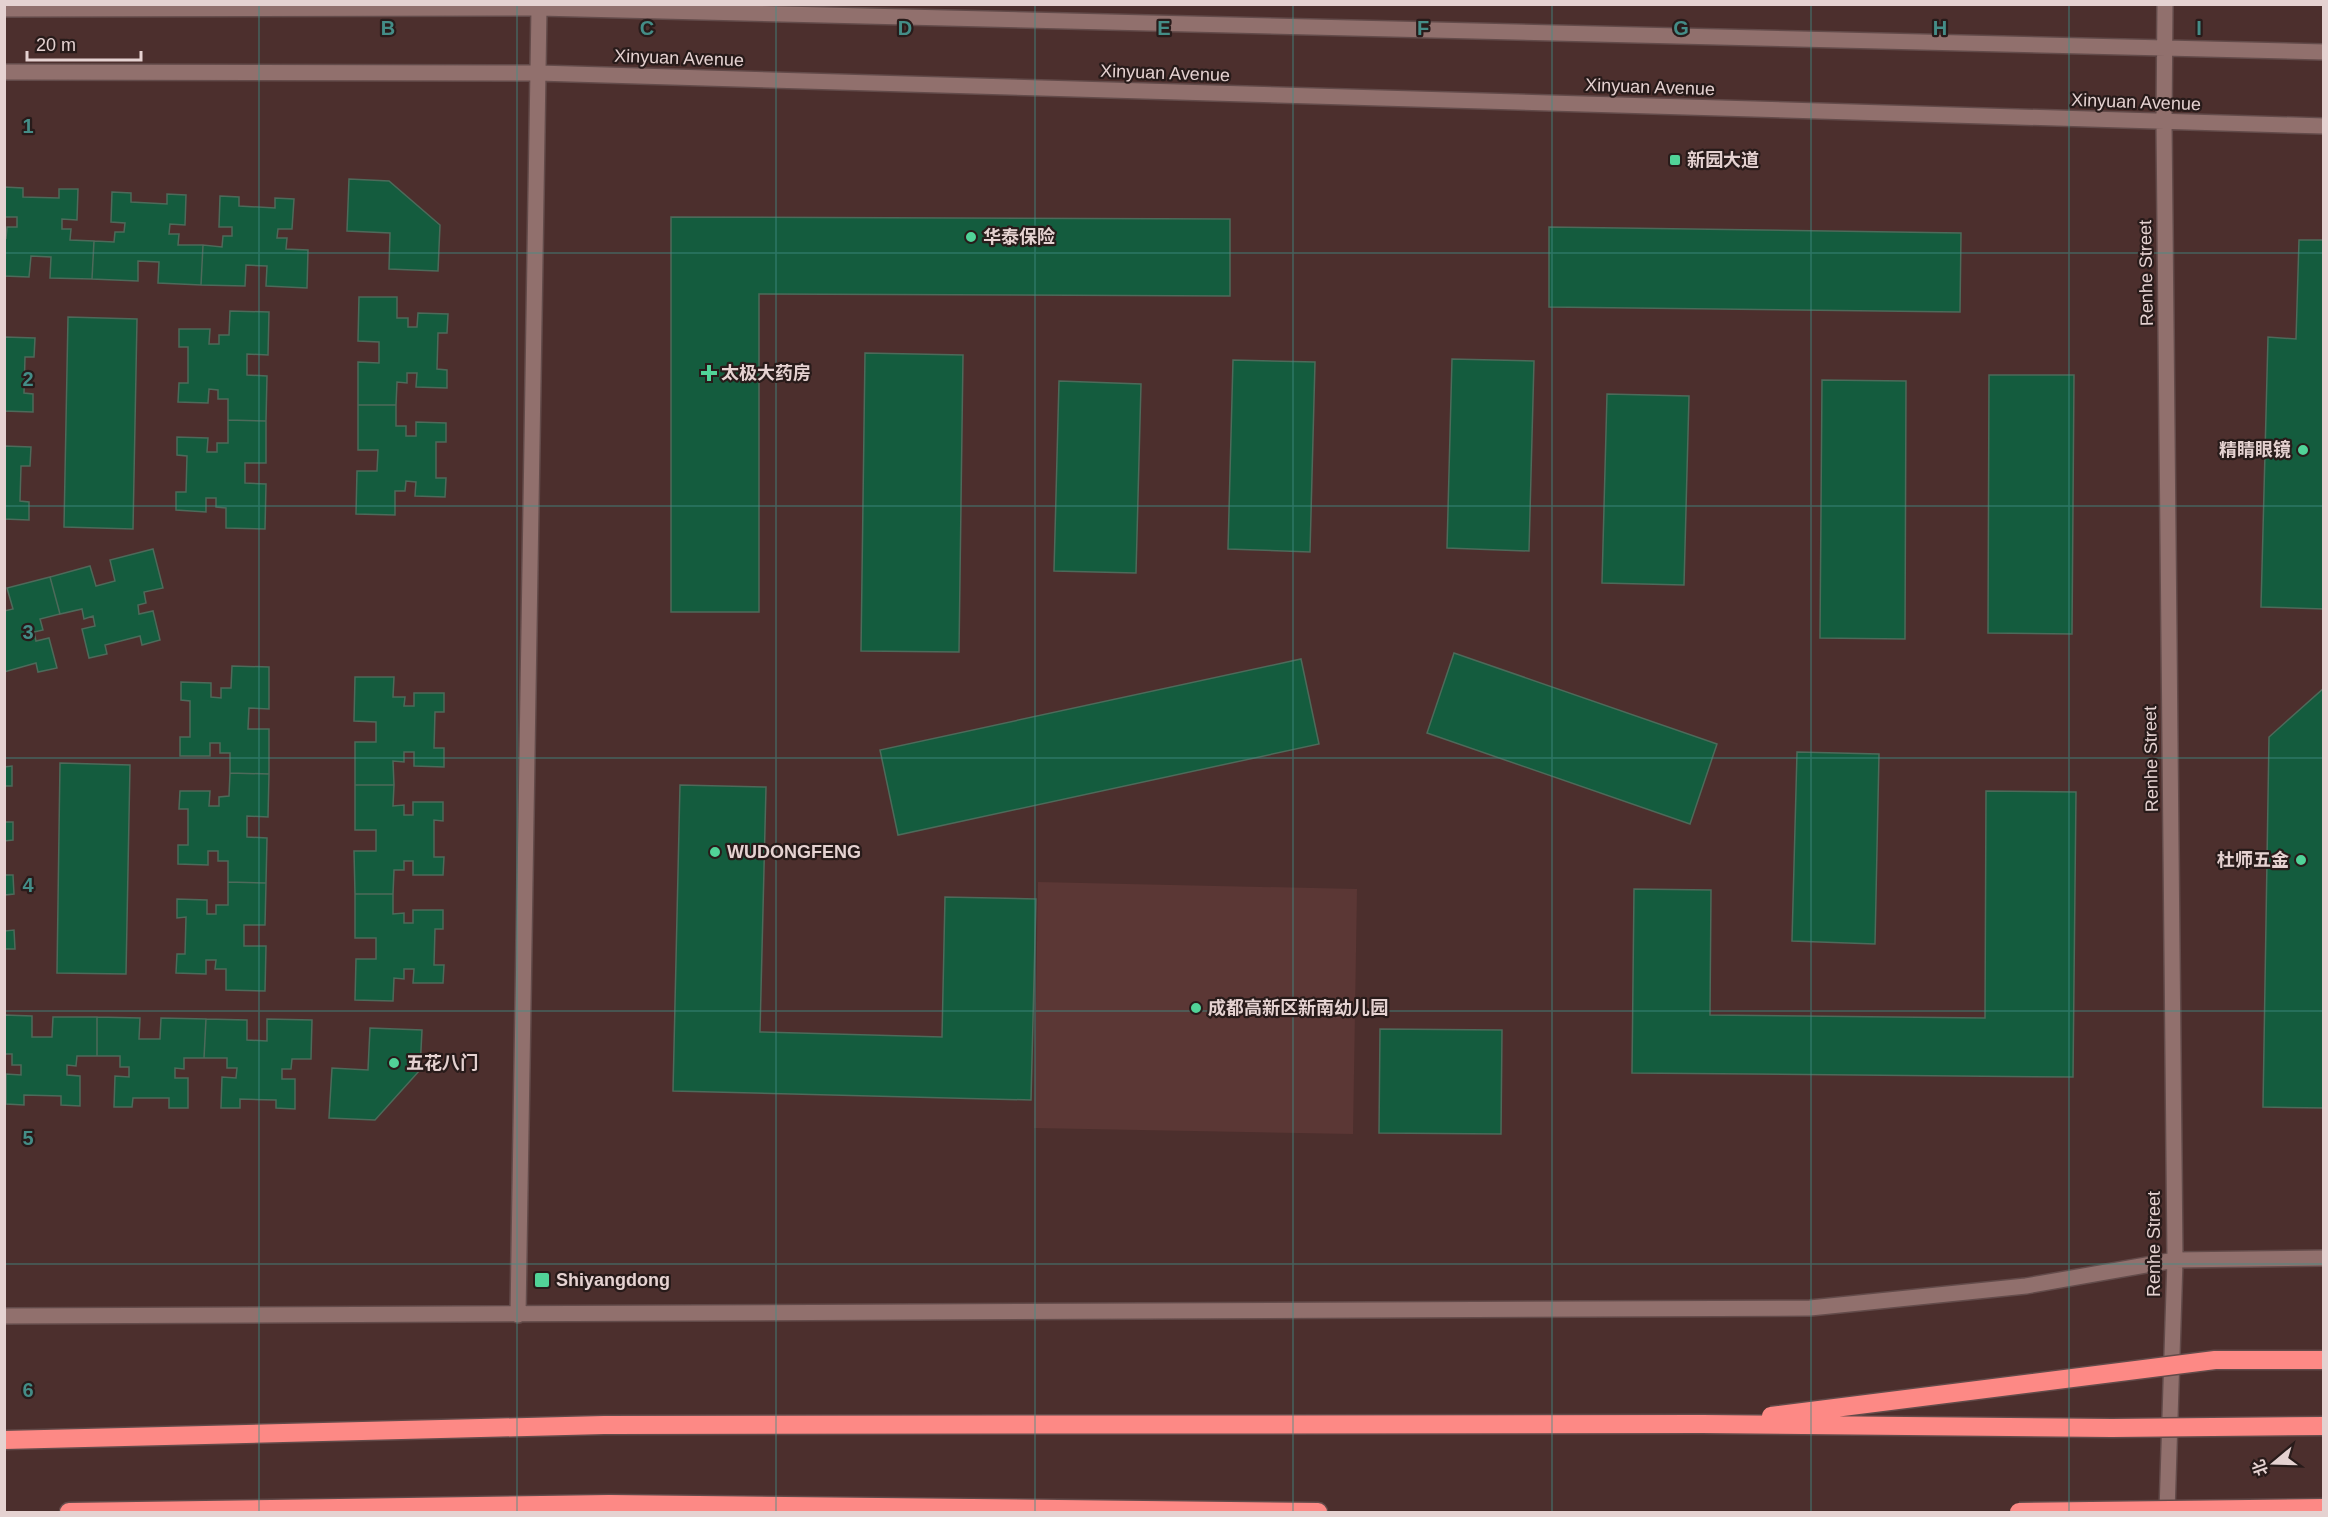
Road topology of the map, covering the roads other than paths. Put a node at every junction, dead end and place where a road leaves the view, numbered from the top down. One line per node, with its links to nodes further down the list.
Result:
1 (2165, 4): 4 (street, Renhe Street)
2 (539, 8): 3 (street); 4 (street); 7 (street)
3 (4, 9)
4 (2165, 47): 5 (street); 8 (street, Renhe Street)
5 (2324, 52)
6 (4, 72): 7 (street, Xinyuan Avenue)
7 (538, 73): 8 (street, Xinyuan Avenue); 12 (street)
8 (2164, 122): 9 (street, Xinyuan Avenue); 11 (street, Renhe Street)
9 (2324, 126)
10 (2324, 1258): 11 (street)
11 (2175, 1260): 12 (street); 22 (street, Renhe Street)
12 (518, 1315): 13 (street)
13 (4, 1316)
14 (2324, 1360): 15 (highway, bridge)
15 (1702, 1424): 16 (highway, bridge); 17 (highway, bridge)
16 (2324, 1426)
17 (4, 1440)
18 (2324, 1508): 21 (highway, bridge)
19 (69, 1512): 20 (highway)
20 (1318, 1512)
21 (2019, 1512)
22 (2167, 1512)

